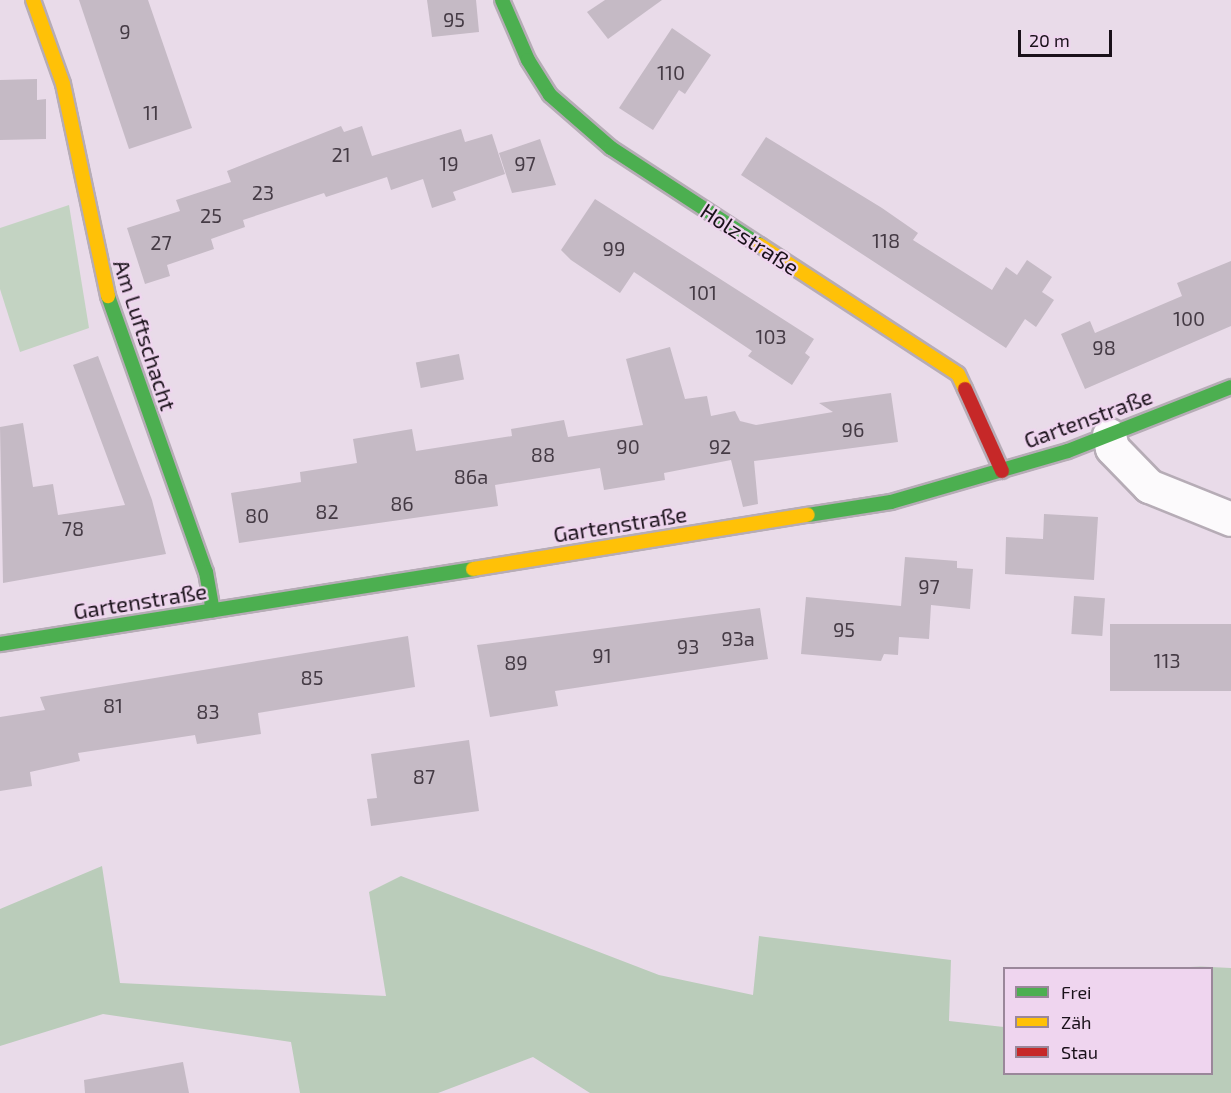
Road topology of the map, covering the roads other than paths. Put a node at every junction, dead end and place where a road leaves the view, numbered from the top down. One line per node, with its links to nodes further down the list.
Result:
1 (33, 0): 7 (street, Am Luftschacht)
2 (502, 0): 5 (street, Holzstraße)
3 (1231, 387): 4 (street, Gartenstraße)
4 (1109, 435): 5 (street, Gartenstraße); 6 (street)
5 (1002, 471): 7 (street, Gartenstraße)
6 (1231, 519)
7 (213, 610): 8 (street, Gartenstraße)
8 (0, 644)

